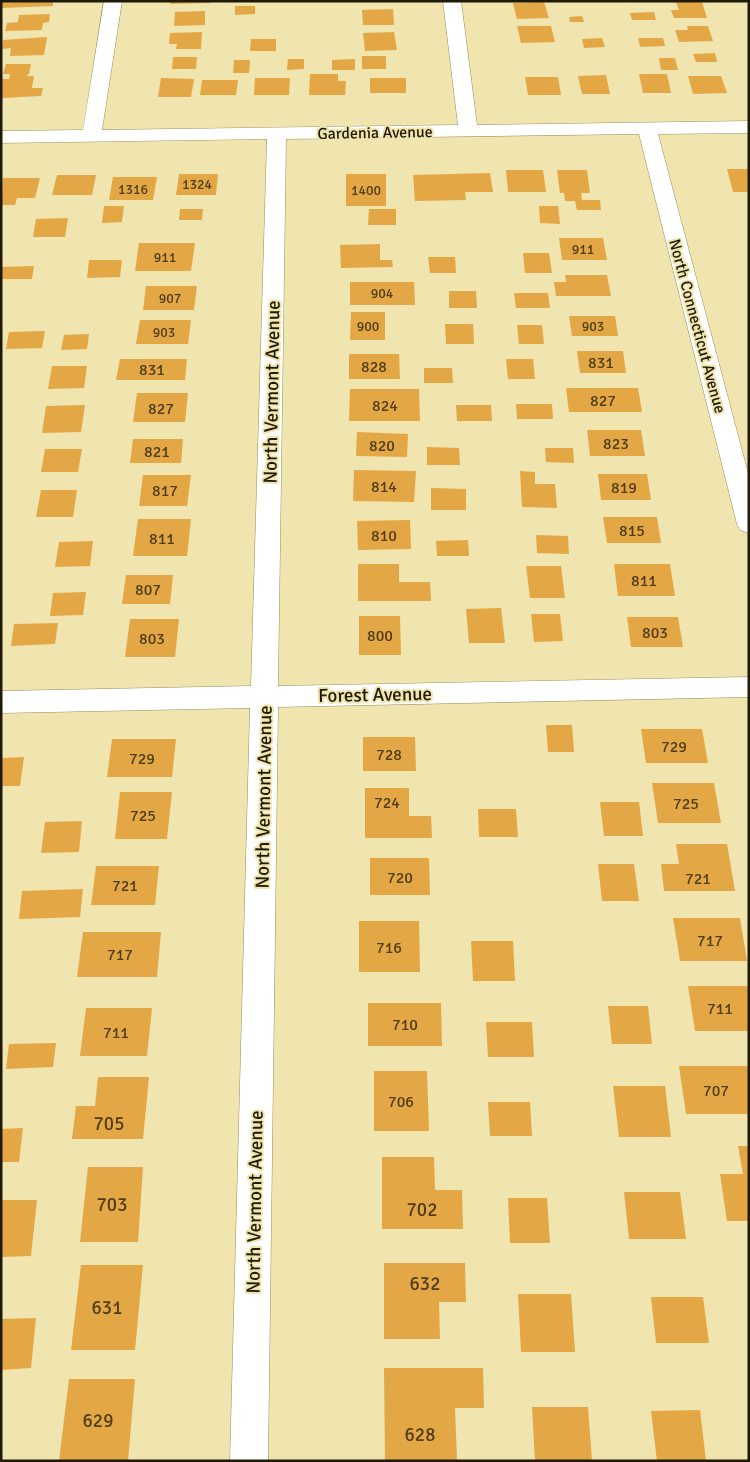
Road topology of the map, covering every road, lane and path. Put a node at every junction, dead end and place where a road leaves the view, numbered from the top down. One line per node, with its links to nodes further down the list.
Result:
1 (113, 1): 7 (street)
2 (452, 1): 5 (street)
3 (749, 127): 4 (street, Gardenia Avenue)
4 (647, 128): 5 (street, Gardenia Avenue); 9 (street, North Connecticut Avenue)
5 (468, 130): 6 (street, Gardenia Avenue)
6 (277, 133): 7 (street, Gardenia Avenue); 11 (street, North Vermont Avenue)
7 (92, 135): 8 (street, Gardenia Avenue)
8 (1, 137)
9 (749, 524)
10 (749, 687): 11 (street, Forest Avenue)
11 (265, 696): 12 (street, Forest Avenue); 13 (street, North Vermont Avenue)
12 (1, 702)
13 (249, 1461)

